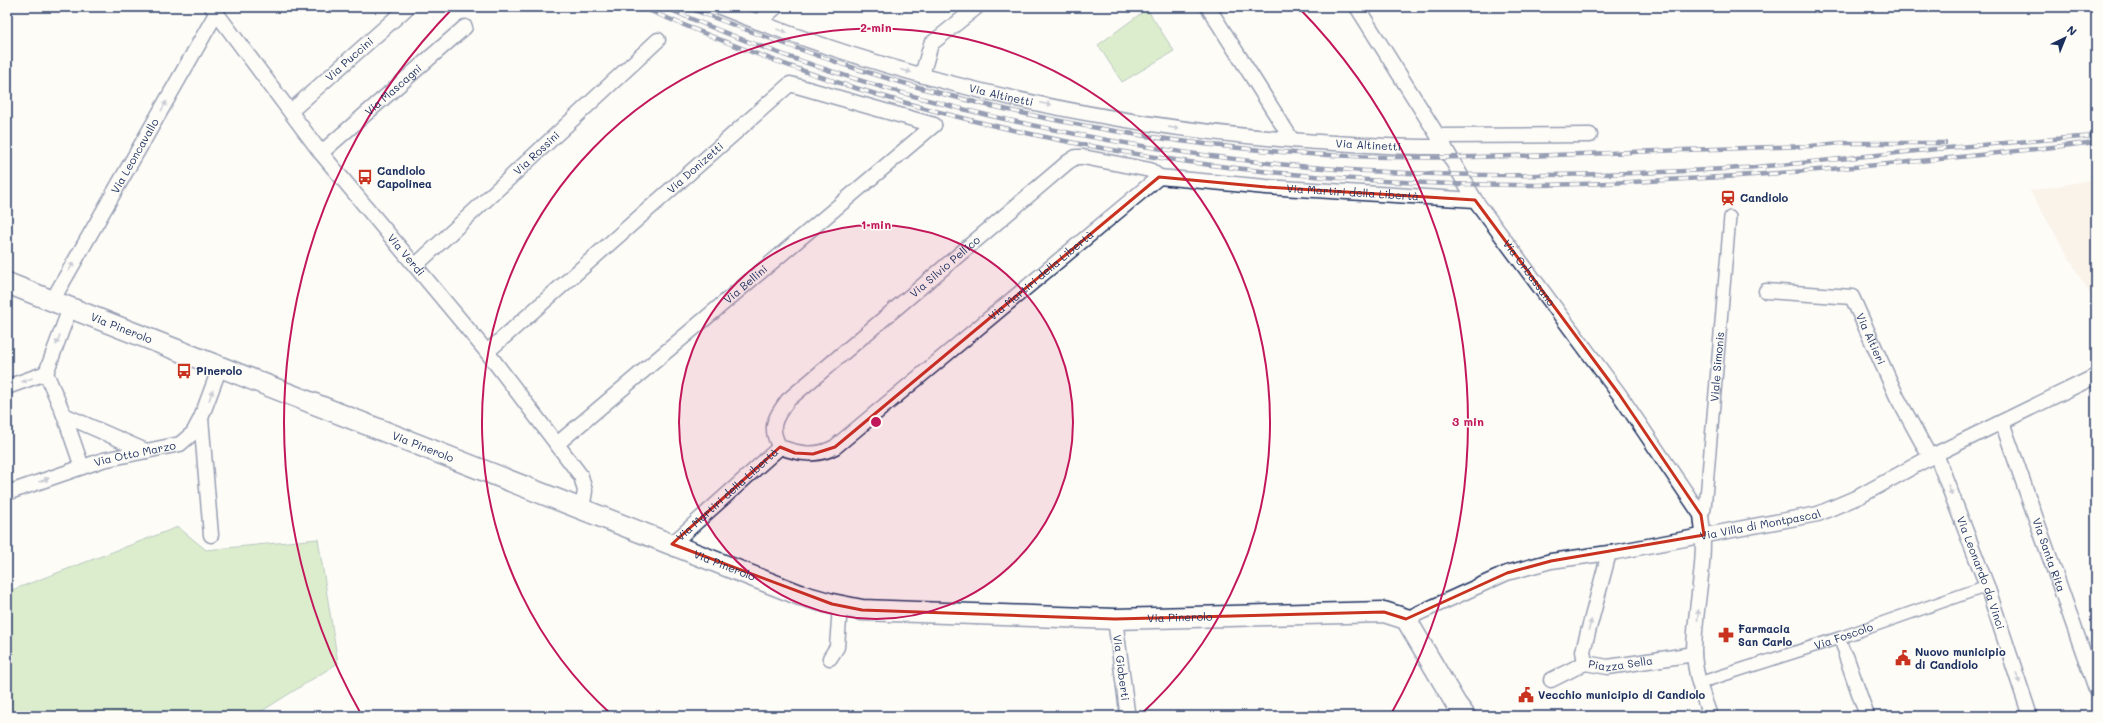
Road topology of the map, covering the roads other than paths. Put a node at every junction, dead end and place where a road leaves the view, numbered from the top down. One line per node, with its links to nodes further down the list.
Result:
1 (408, 7): 12 (street, Via Puccini)
2 (720, 7): 8 (street, Via Altinetti)
3 (776, 7): 8 (street)
4 (977, 7): 11 (street)
5 (1208, 7): 15 (street)
6 (1357, 7): 16 (street, Via Orbassano)
7 (215, 9): 12 (street, Via Verdi); 24 (street, Via Leoncavallo, one-way to 7)
8 (758, 22): 11 (street, Via Altinetti, one-way to 11)
9 (465, 27): 17 (street, Via Mascagni)
10 (658, 40): 21 (street, Via Rossini)
11 (922, 75): 15 (street, Via Altinetti, one-way to 15)
12 (291, 111): 17 (street, Via Verdi)
13 (934, 125): 26 (street, Via Donizetti); 34 (street, Via Bellini)
14 (1590, 135): 16 (street, Via Altinetti)
15 (1292, 140): 16 (street, Via Altinetti)
16 (1441, 142): 19 (street, Via Orbassano)
17 (321, 153): 21 (street, Via Verdi)
18 (1159, 177): 19 (street, Via Martiri della Libertà); 35 (street, Via Martiri della Libertà); 35 (street, Via Silvio Pellico)
19 (1475, 200): 41 (street, Via Orbassano)
20 (1730, 217): 41 (street, Viale Simonis)
21 (415, 266): 26 (street, Via Verdi)
22 (7, 283): 24 (main road, Via Pinerolo)
23 (1766, 291): 37 (street, Via Altieri)
24 (52, 301): 25 (main road, Via Pinerolo)
25 (70, 308): 27 (main road, Via Pinerolo); 28 (street, one-way to 28)
26 (487, 352): 34 (street, Via Verdi)
27 (220, 367): 32 (street, Via Otto Marzo, one-way to 27); 40 (main road, Via Pinerolo)
28 (46, 373): 30 (street, one-way to 30); 31 (street)
29 (2096, 376): 33 (street, Via Villa di Montpascal)
30 (7, 387)
31 (64, 415): 36 (street); 38 (street)
32 (201, 418): 36 (street, Via Otto Marzo); 42 (street)
33 (2002, 422): 37 (street, Via Villa di Montpascal); 57 (street, Via Santa Rita)
34 (557, 444): 40 (street, Via Verdi)
35 (780, 447): 44 (street, Via Martiri della Libertà)
36 (146, 451): 38 (street, Via Otto Marzo)
37 (1933, 455): 43 (street, Via Villa di Montpascal); 46 (street, Via Leonardo da Vinci, one-way to 46)
38 (82, 467): 39 (street, Via Otto Marzo, one-way to 38)
39 (7, 493)
40 (582, 509): 44 (main road, Via Pinerolo)
41 (1701, 515): 43 (street, Via Orbassano)
42 (211, 535)
43 (1704, 535): 45 (street, Via Villa di Montpascal); 51 (street, one-way to 43)
44 (672, 544): 47 (main road, Via Pinerolo)
45 (1609, 553): 49 (street, Via Villa di Montpascal); 54 (street, one-way to 45)
46 (1987, 586): 50 (street, Via Foscolo); 62 (street, Via Leonardo da Vinci, one-way to 62)
47 (840, 606): 48 (main road, Via Pinerolo); 53 (street)
48 (1115, 619): 49 (main road, Via Pinerolo); 58 (street, Via Gioberti)
49 (1406, 620): 59 (main road)
50 (1839, 638): 52 (street); 56 (street, Via Foscolo)
51 (1694, 654): 54 (street, Piazza Sella); 56 (street)
52 (1846, 656): 61 (street)
53 (830, 658)
54 (1585, 663): 55 (street, Piazza Sella)
55 (1551, 680)
56 (1699, 683): 60 (street)
57 (2096, 689)
58 (1125, 716)
59 (1465, 716)
60 (1710, 716)
61 (1867, 716)
62 (2030, 716)

